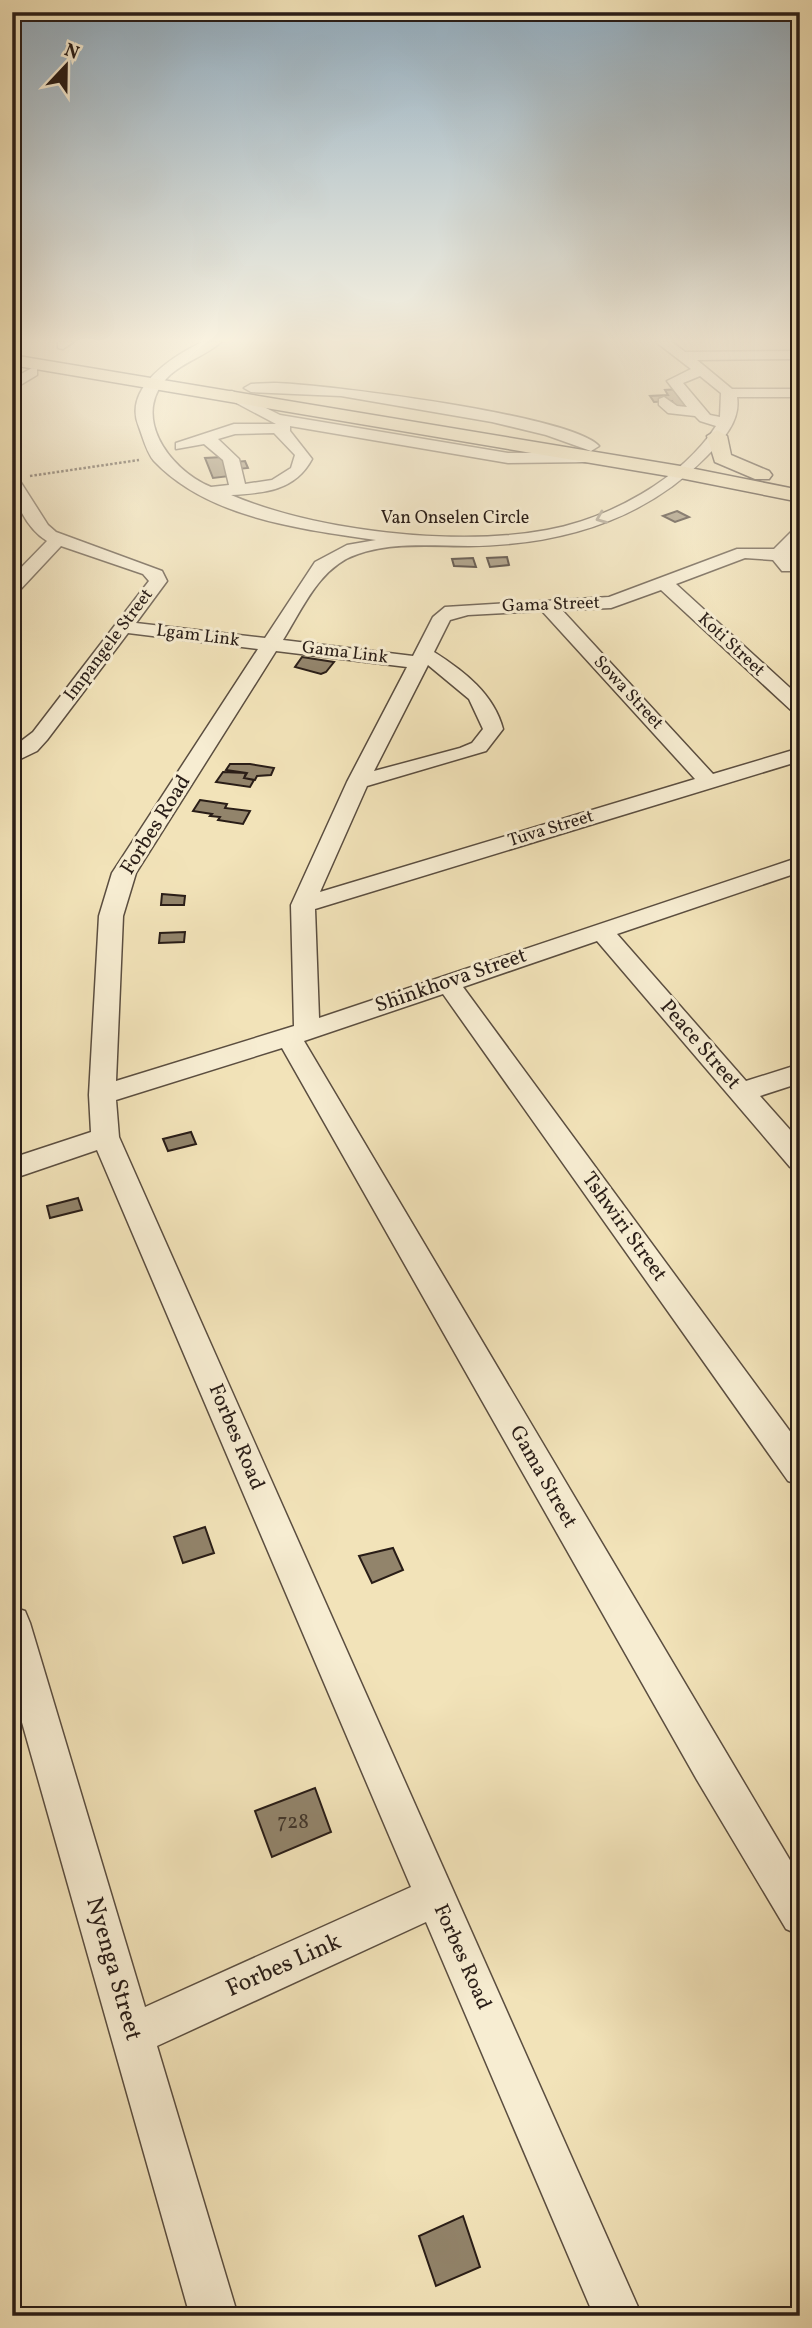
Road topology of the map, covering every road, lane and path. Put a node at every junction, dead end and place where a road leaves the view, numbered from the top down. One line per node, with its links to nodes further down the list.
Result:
1 (159, 451): 16 (street, Van Onselen Circle)
2 (188, 451): 9 (street)
3 (223, 451): 16 (street)
4 (301, 451): 16 (street)
5 (464, 451): 6 (street)
6 (590, 451): 11 (main road)
7 (702, 451): 11 (street, Van Onselen Circle)
8 (719, 451): 12 (main road)
9 (198, 457)
10 (139, 460): 13 (path)
11 (686, 468): 12 (main road); 14 (main road); 17 (street, Van Onselen Circle)
12 (765, 475): 15 (main road)
13 (18, 479): 21 (street)
14 (732, 482): 17 (main road); 18 (main road)
15 (800, 483)
16 (220, 487): 19 (street, Van Onselen Circle)
17 (654, 494): 22 (street, Van Onselen Circle, one-way to 22)
18 (800, 496)
19 (300, 523): 22 (street, Van Onselen Circle); 25 (street)
20 (800, 533): 23 (street)
21 (57, 540): 28 (street); 30 (street, Impangele Street)
22 (411, 540): 25 (street, Forbes Road)
23 (778, 555): 24 (street, Gama Street); 26 (street); 27 (street, Gama Street)
24 (800, 561)
25 (321, 566): 31 (street, Forbes Road)
26 (800, 580)
27 (663, 582): 29 (street, Gama Street); 33 (street, Koti Street)
28 (12, 588)
29 (548, 607): 32 (street, Gama Street); 36 (street, Sowa Street)
30 (124, 627): 31 (street, Lgam Link); 35 (street, Impangele Street)
31 (272, 644): 32 (street, Gama Link); 45 (street, Forbes Road)
32 (420, 658): 37 (street, Gama Street); 37 (street)
33 (800, 708)
34 (800, 754): 36 (street, Tuva Street)
35 (12, 757)
36 (708, 780): 39 (street, Tuva Street)
37 (358, 782): 39 (street, Gama Street)
38 (800, 864): 40 (street, Shinkhova Street)
39 (303, 905): 42 (street, Gama Street)
40 (600, 930): 41 (street, Shinkhova Street); 44 (street, Peace Street)
41 (447, 982): 42 (street, Shinkhova Street); 49 (street, Tshwiri Street)
42 (298, 1034): 45 (street, Shinkhova Street); 52 (street, Gama Street)
43 (800, 1073): 44 (street)
44 (741, 1092): 47 (street, Peace Street)
45 (102, 1095): 46 (street, Forbes Road)
46 (105, 1137): 48 (street); 51 (street, Forbes Road)
47 (800, 1160)
48 (12, 1169)
49 (800, 1471)
50 (12, 1623): 53 (street, Nyenga Street)
51 (436, 1897): 53 (street, Forbes Link); 55 (street, Forbes Road)
52 (800, 1915)
53 (132, 2035): 54 (street, Nyenga Street)
54 (214, 2316)
55 (618, 2316)

